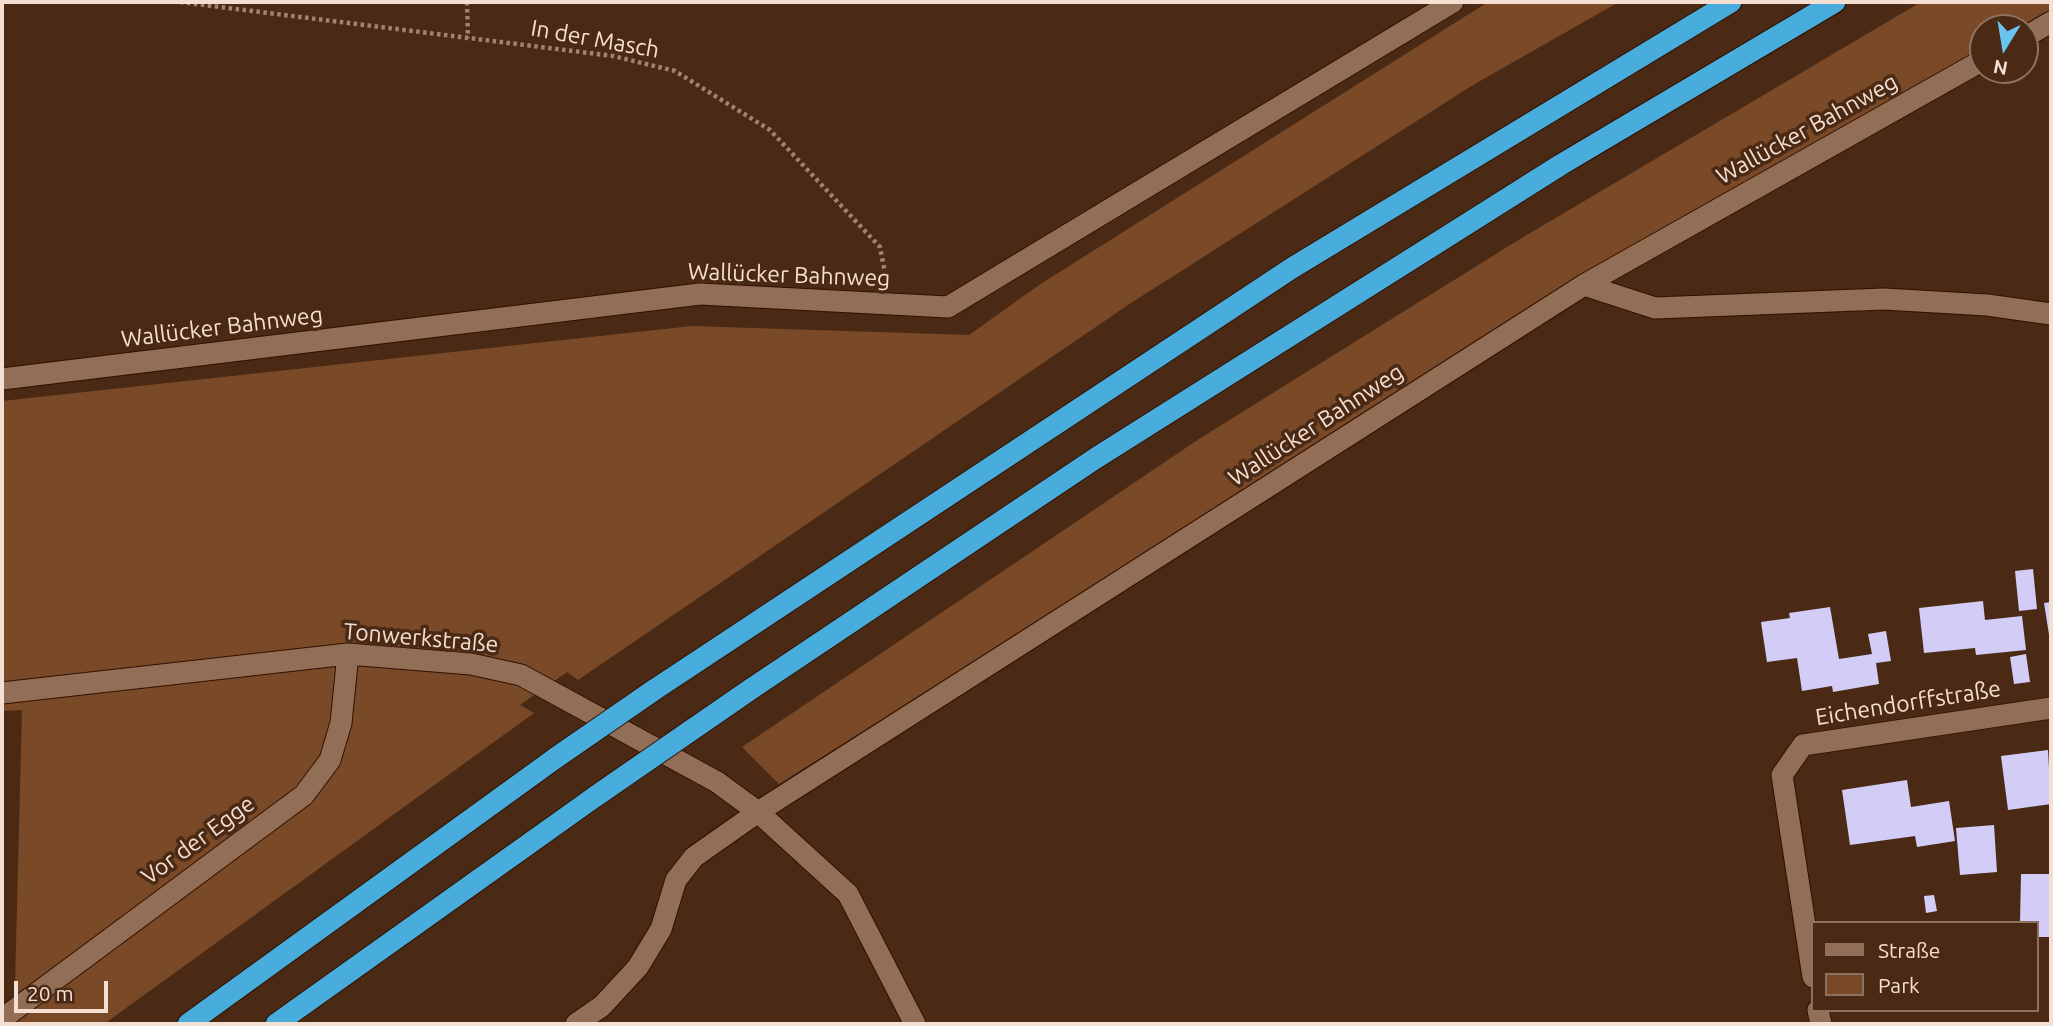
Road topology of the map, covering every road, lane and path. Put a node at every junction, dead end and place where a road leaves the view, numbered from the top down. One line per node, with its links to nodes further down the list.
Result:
1 (180, 2): 6 (path, In der Masch)
2 (467, 2): 6 (path)
3 (1453, 2): 9 (street, Wallücker Bahnweg)
4 (1731, 2): 18 (highway, bridge)
5 (1835, 2): 19 (highway, bridge)
6 (468, 38): 9 (path, In der Masch)
7 (1969, 68): 8 (street, Wallücker Bahnweg)
8 (1584, 285): 10 (street); 15 (street, Wallücker Bahnweg)
9 (891, 305): 11 (street, Wallücker Bahnweg)
10 (2051, 314)
11 (2, 379)
12 (348, 654): 13 (street, Tonwerkstraße); 15 (street, Tonwerkstraße); 17 (street, Vor der Egge)
13 (2, 693)
14 (2051, 708): 16 (street, Eichendorffstraße)
15 (758, 812): 20 (street); 21 (street, Tonwerkstraße)
16 (1812, 970)
17 (2, 1019)
18 (188, 1024)
19 (276, 1024)
20 (576, 1024)
21 (915, 1024)

